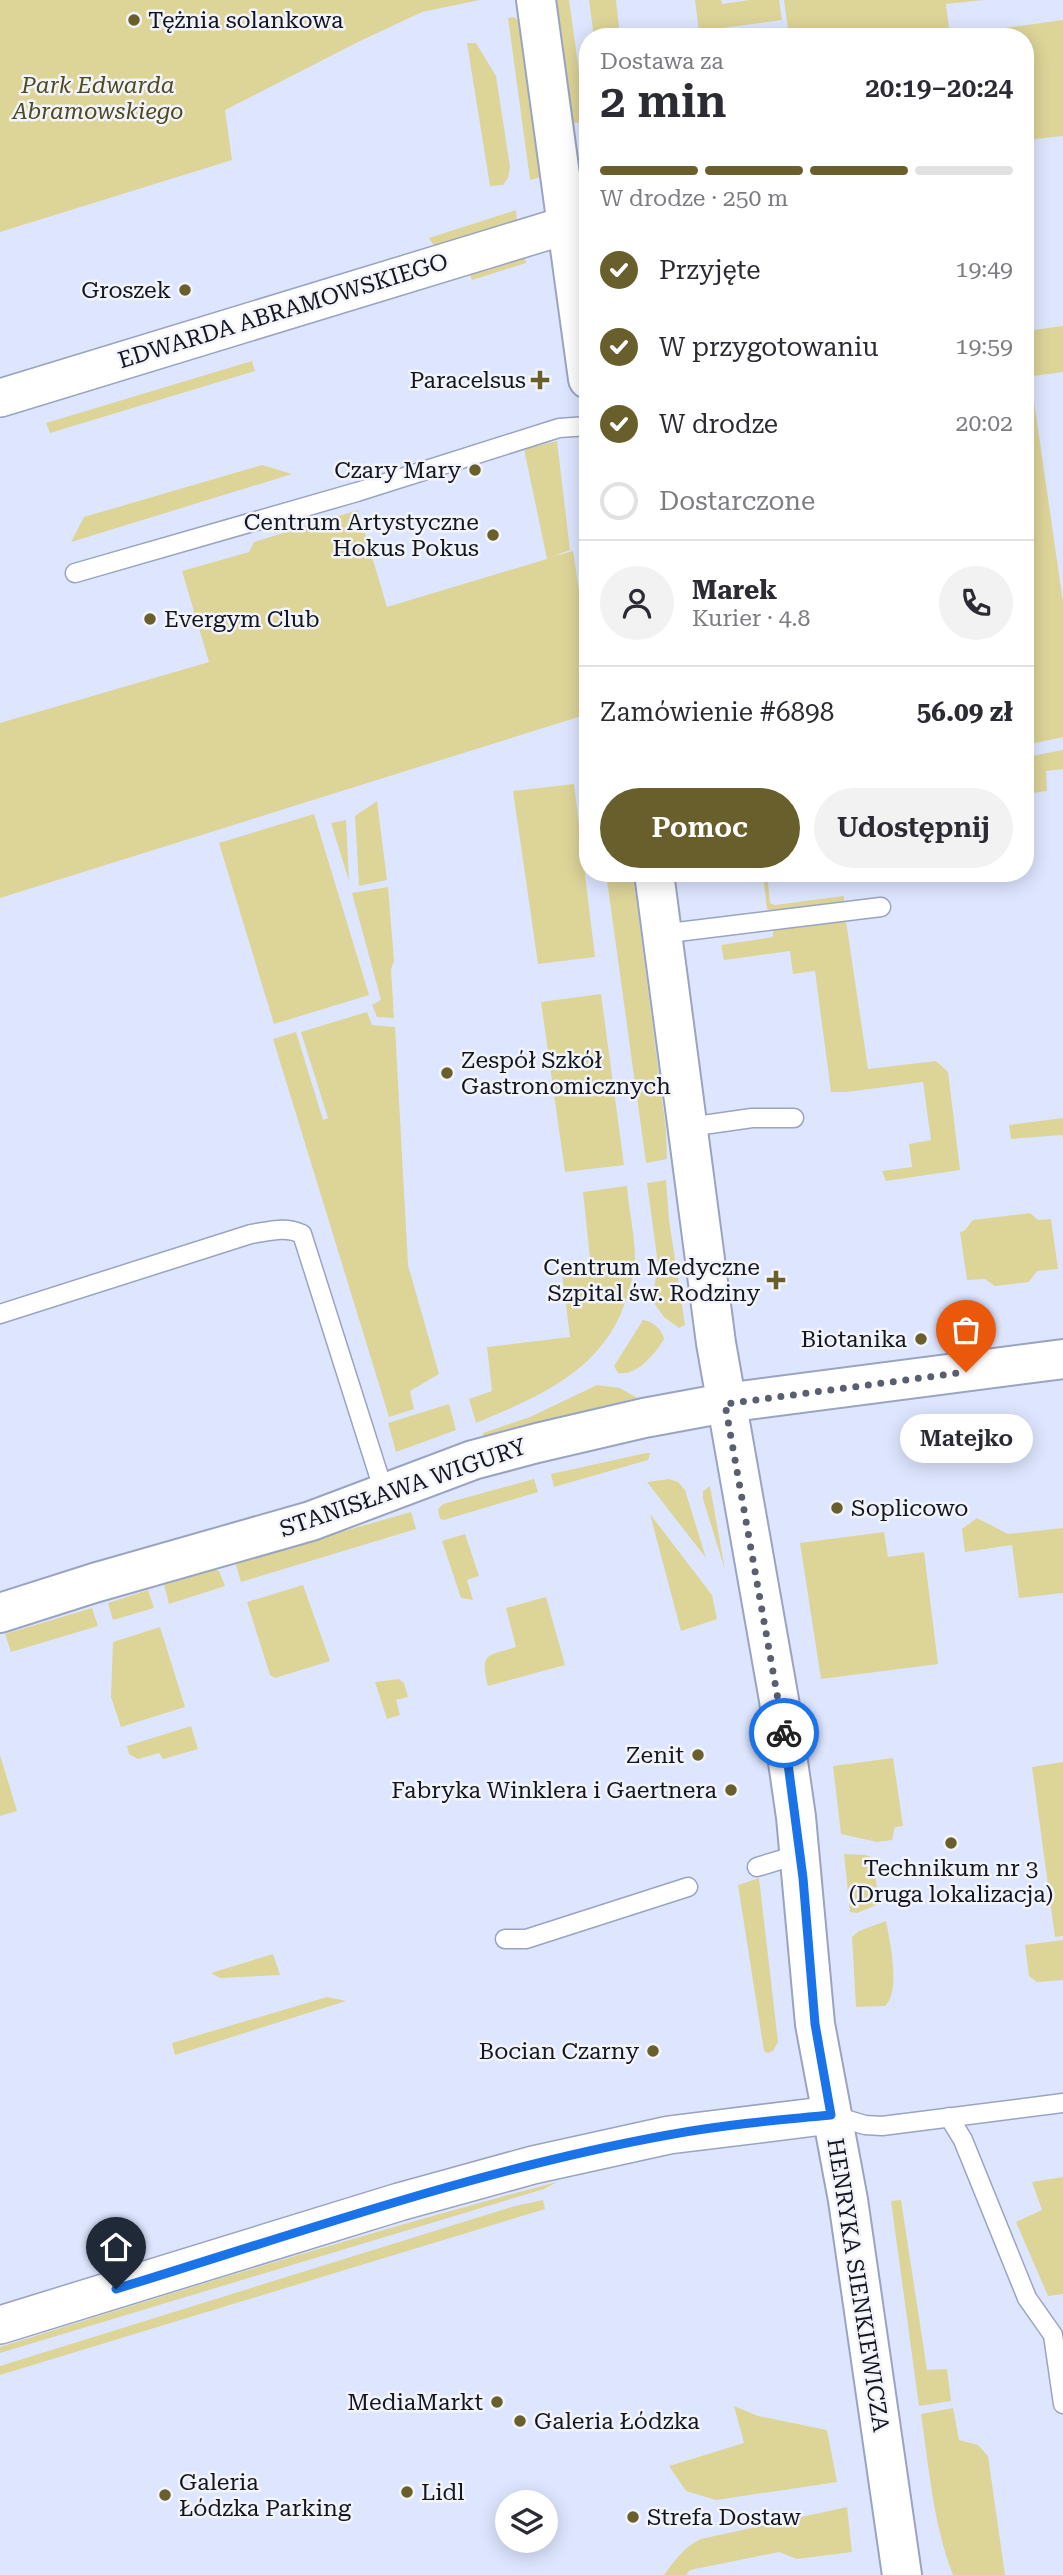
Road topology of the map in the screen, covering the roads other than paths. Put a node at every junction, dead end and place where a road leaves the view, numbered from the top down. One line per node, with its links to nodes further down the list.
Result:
1 (536, 0): 2 (street)
2 (567, 225): 3 (street); 4 (street, EDWARDA ABRAMOWSKIEGO)
3 (579, 271)
4 (0, 398)
5 (579, 427): 6 (lane)
6 (75, 573)
7 (655, 882): 9 (street, HENRYKA SIENKIEWICZA)
8 (881, 907): 9 (lane)
9 (661, 934): 11 (street, HENRYKA SIENKIEWICZA)
10 (794, 1118): 11 (lane)
11 (689, 1127): 14 (street, HENRYKA SIENKIEWICZA)
12 (0, 1314): 15 (lane)
13 (1063, 1359): 14 (street, STANISŁAWA WIGURY)
14 (725, 1404): 15 (street, STANISŁAWA WIGURY); 17 (street, HENRYKA SIENKIEWICZA)
15 (384, 1492): 16 (street, STANISŁAWA WIGURY)
16 (0, 1613)
17 (800, 1854): 18 (lane); 22 (street, HENRYKA SIENKIEWICZA)
18 (757, 1867)
19 (688, 1887): 20 (lane)
20 (505, 1939)
21 (1063, 2103): 23 (lane)
22 (831, 2115): 23 (lane); 24 (street); 26 (street, HENRYKA SIENKIEWICZA)
23 (949, 2117): 25 (lane)
24 (0, 2325)
25 (1063, 2404)
26 (902, 2575)

